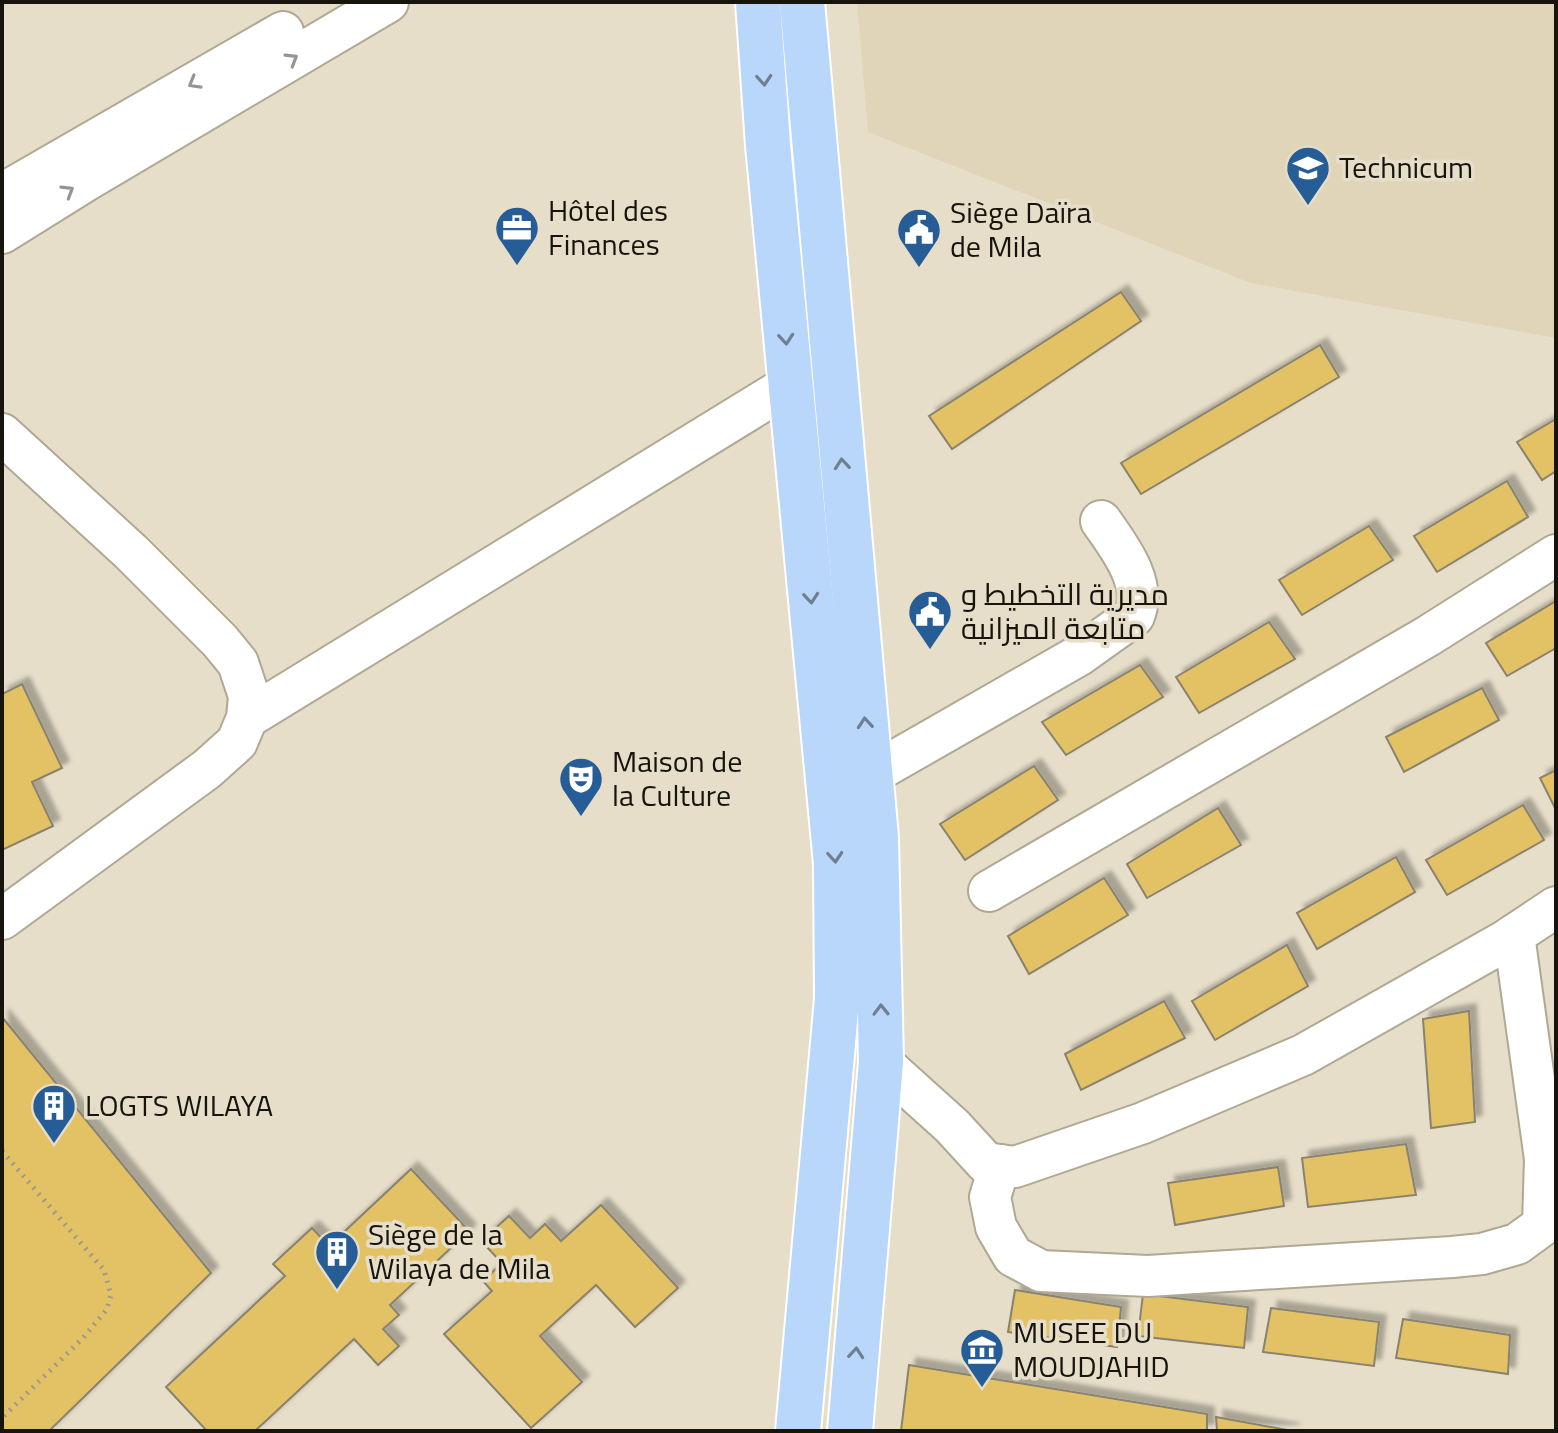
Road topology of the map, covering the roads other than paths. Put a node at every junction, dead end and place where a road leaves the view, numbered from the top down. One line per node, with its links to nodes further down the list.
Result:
1 (335, 2): 5 (street, one-way to 5)
2 (388, 2): 6 (street, one-way to 2)
3 (758, 2): 7 (main road, one-way to 7)
4 (802, 2): 12 (main road, one-way to 4)
5 (2, 194)
6 (2, 233)
7 (791, 384): 11 (street); 19 (main road, one-way to 19)
8 (2, 434): 11 (street)
9 (1101, 521): 12 (street)
10 (1556, 555): 13 (street)
11 (247, 718): 15 (street)
12 (870, 775): 17 (main road, one-way to 12)
13 (989, 891)
14 (1556, 907): 16 (street)
15 (2, 919)
16 (1514, 935): 18 (street); 18 (street)
17 (881, 1062): 18 (street); 20 (main road, one-way to 17)
18 (1000, 1165)
19 (798, 1431)
20 (850, 1431)

